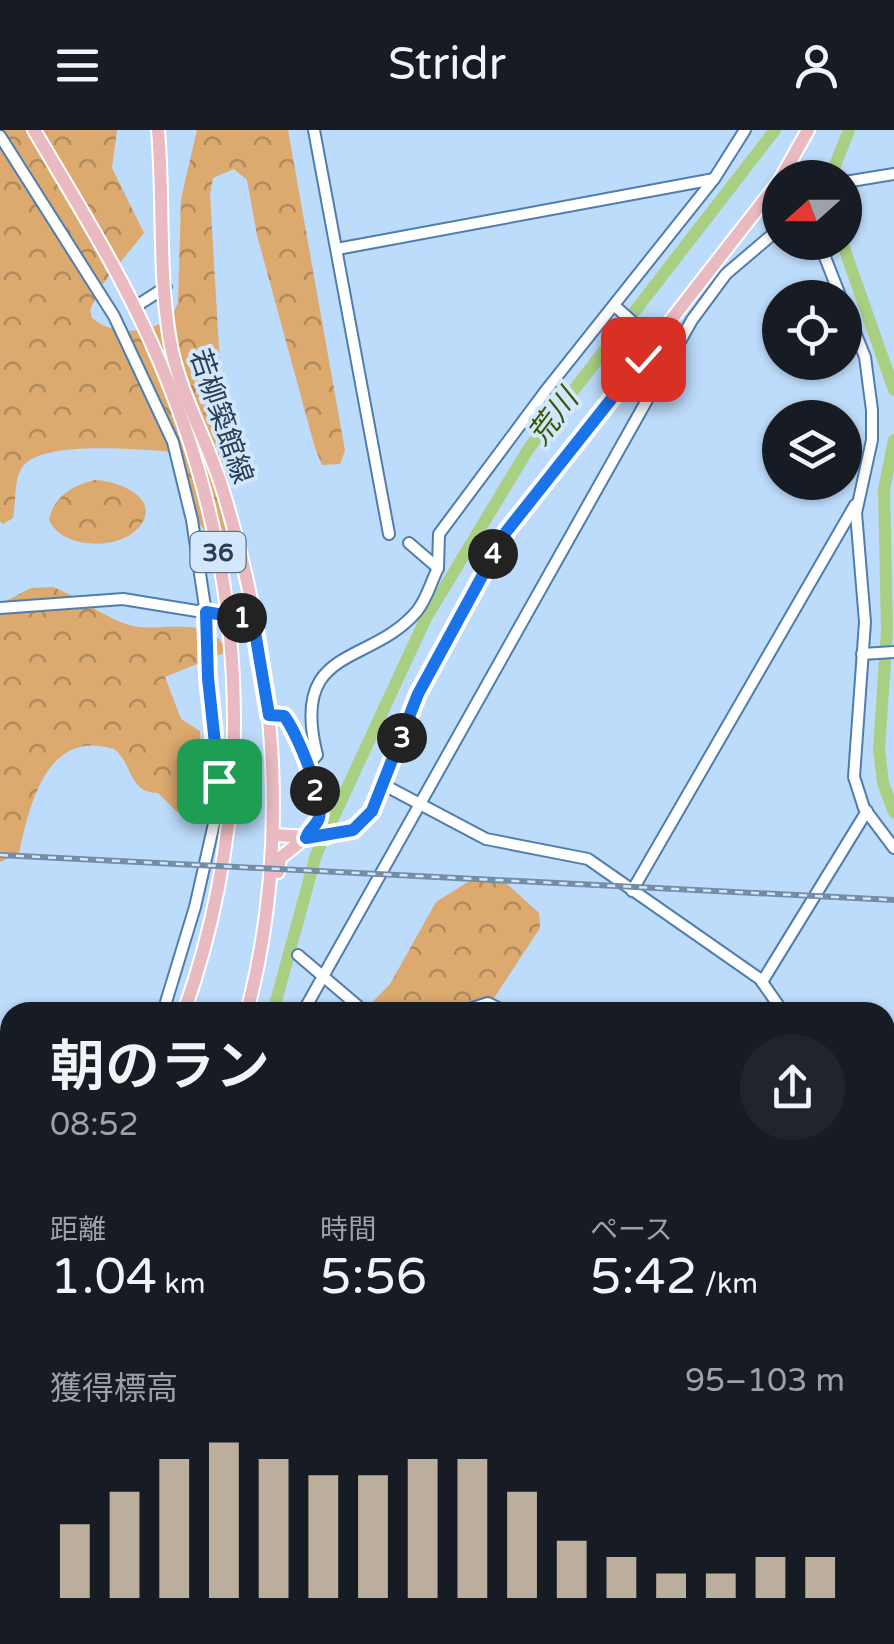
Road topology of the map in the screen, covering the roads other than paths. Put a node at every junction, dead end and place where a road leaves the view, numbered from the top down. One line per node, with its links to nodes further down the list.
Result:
1 (34, 130): 45 (main road, 36)
2 (158, 130): 14 (main road, 若柳築館線)
3 (314, 130): 13 (street)
4 (745, 130): 9 (street)
5 (808, 130): 7 (main road)
6 (0, 136): 27 (street)
7 (791, 160)
8 (894, 174): 10 (street)
9 (714, 179): 13 (street); 16 (street)
10 (862, 179)
11 (762, 204): 17 (main road)
12 (762, 243): 20 (street)
13 (337, 250): 23 (street)
14 (166, 287): 15 (street); 28 (main road, 若柳築館線)
15 (141, 302)
16 (618, 309): 17 (street); 25 (street)
17 (656, 344): 19 (main road)
18 (862, 350): 21 (street)
19 (643, 359): 20 (street); 33 (main road)
20 (655, 388): 34 (street)
21 (862, 486)
22 (859, 500): 30 (street); 39 (street)
23 (389, 534)
24 (409, 543): 25 (street)
25 (438, 568): 32 (street)
26 (0, 608): 27 (street)
27 (208, 612): 28 (street, bridge); 44 (street)
28 (253, 620): 31 (main road, 若柳築館線)
29 (894, 652): 30 (street)
30 (862, 654): 35 (street)
31 (269, 715): 32 (street); 36 (main road, 若柳築館線)
32 (307, 766): 37 (street)
33 (384, 785): 34 (street); 37 (main road)
34 (420, 804): 39 (street); 42 (street)
35 (867, 811): 38 (street); 43 (street)
36 (274, 835): 37 (main road); 40 (main road, 若柳築館線)
37 (309, 838): 40 (main road)
38 (894, 848)
39 (632, 890): 43 (street)
40 (270, 902): 46 (main road)
41 (298, 955): 42 (street)
42 (323, 976): 47 (street); 48 (street)
43 (762, 982): 49 (street)
44 (166, 1002)
45 (188, 1002)
46 (249, 1002)
47 (309, 1002)
48 (353, 1002)
49 (775, 1002)

